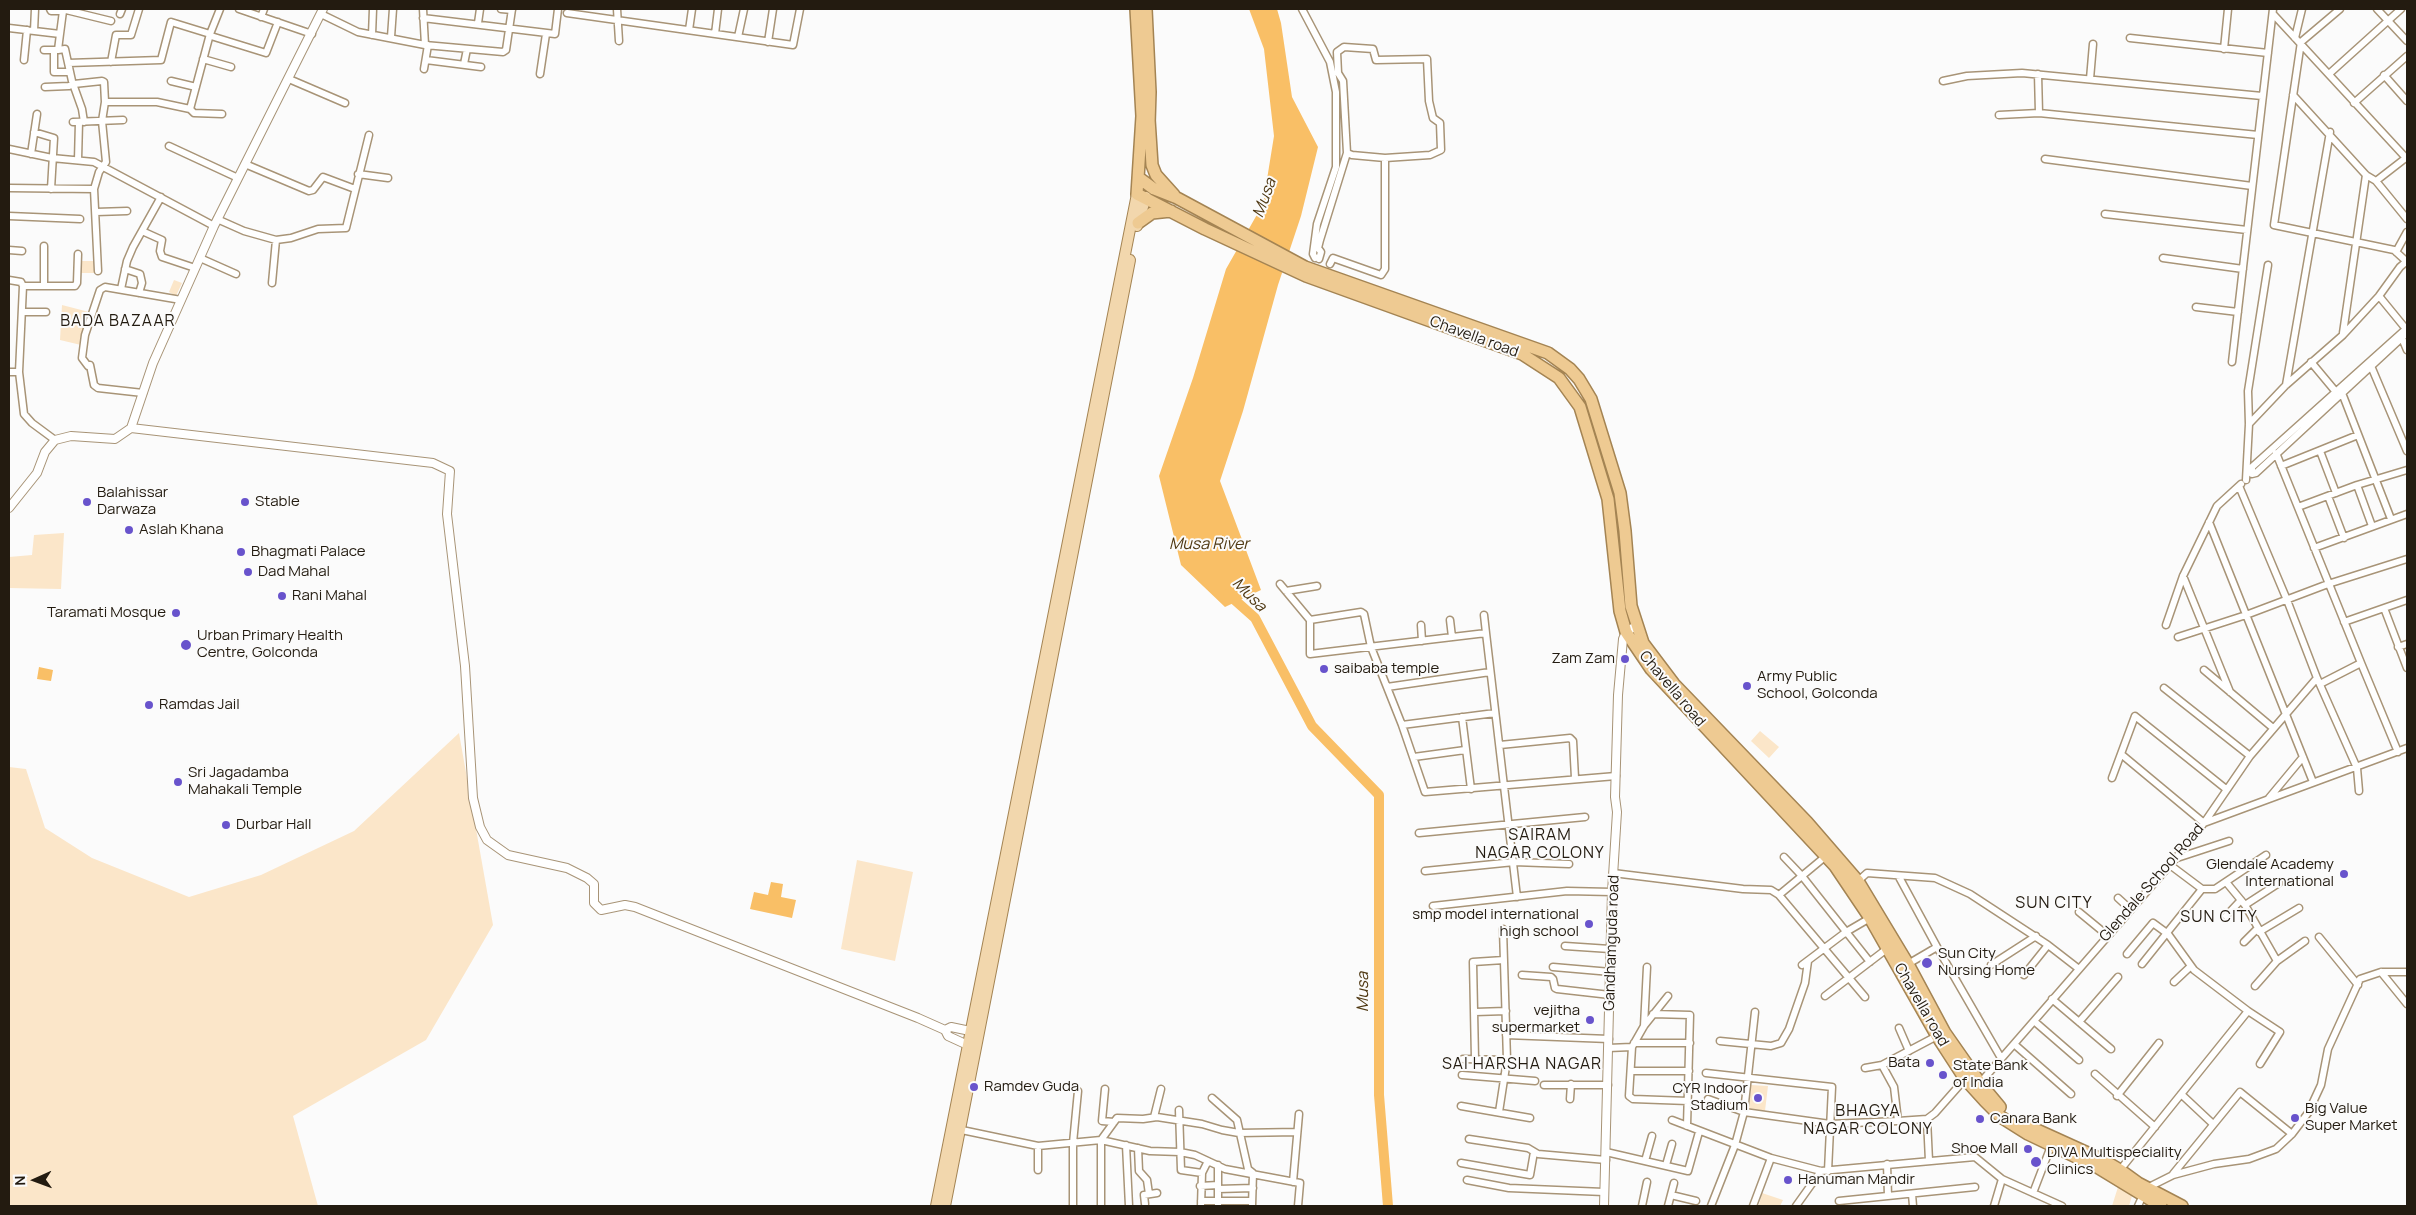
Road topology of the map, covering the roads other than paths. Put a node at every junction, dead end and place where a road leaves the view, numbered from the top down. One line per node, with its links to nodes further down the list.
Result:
1 (35, 9): 41 (street)
2 (50, 9): 28 (street)
3 (139, 9): 69 (street)
4 (220, 9): 47 (street)
5 (239, 9): 32 (street)
6 (264, 9): 32 (street)
7 (373, 9): 48 (street)
8 (393, 9): 49 (street)
9 (423, 9): 33 (street)
10 (480, 9): 38 (street)
11 (501, 9): 27 (street)
12 (558, 9): 45 (street)
13 (618, 9): 34 (street)
14 (692, 9): 42 (street)
15 (718, 9): 46 (street)
16 (744, 9): 50 (street)
17 (773, 9): 55 (street)
18 (800, 9): 55 (street)
19 (1136, 9): 126 (highway)
20 (1146, 9): 97 (highway)
21 (1302, 9): 147 (street)
22 (2228, 9): 58 (street)
23 (2302, 9): 53 (street)
24 (2340, 9): 53 (street)
25 (2377, 9): 36 (street)
26 (2402, 9): 36 (street)
27 (512, 10): 39 (street)
28 (63, 11): 35 (street); 43 (street)
29 (322, 12): 44 (street); 48 (street)
30 (2273, 12): 53 (street); 62 (street)
31 (567, 13): 34 (street)
32 (261, 17): 37 (street)
33 (423, 18): 38 (street); 57 (street)
34 (618, 20): 42 (street); 52 (street)
35 (111, 21)
36 (2388, 21): 54 (street); 77 (street)
37 (278, 22): 44 (street); 47 (street)
38 (478, 23): 39 (street)
39 (510, 27): 45 (street); 59 (street)
40 (9, 28): 41 (street)
41 (30, 30): 43 (street); 65 (street)
42 (689, 30): 46 (street)
43 (60, 34): 61 (street)
44 (312, 34): 79 (street)
45 (546, 34): 75 (street)
46 (715, 34): 50 (street)
47 (210, 35): 64 (street); 69 (street)
48 (372, 35): 49 (street)
49 (391, 37): 57 (street)
50 (738, 37): 55 (street)
51 (2130, 38): 58 (street)
52 (619, 40)
53 (2298, 40): 77 (street); 86 (street)
54 (2407, 41)
55 (768, 42)
56 (2093, 44): 80 (street)
57 (426, 45): 59 (street); 66 (street)
58 (2224, 48): 62 (street)
59 (467, 49): 70 (street)
60 (44, 50): 61 (street)
61 (56, 50): 67 (street); 68 (street)
62 (2268, 53): 87 (street)
63 (2407, 56): 78 (street)
64 (203, 59): 72 (street); 85 (street)
65 (24, 60)
66 (426, 60): 70 (street); 73 (street)
67 (54, 62): 68 (street); 74 (street)
68 (68, 62): 69 (street); 74 (street)
69 (111, 62)
70 (464, 64): 71 (street)
71 (481, 67)
72 (231, 68)
73 (424, 69)
74 (70, 72): 83 (street)
75 (540, 74)
76 (2038, 74): 80 (street); 82 (street); 93 (street)
77 (2329, 74): 91 (street)
78 (2384, 76): 88 (street); 91 (street)
79 (289, 79): 90 (street); 114 (street)
80 (2090, 79): 87 (street)
81 (171, 81): 85 (street)
82 (1944, 81)
83 (74, 84): 84 (street); 89 (street); 100 (street)
84 (45, 87)
85 (196, 87): 92 (street)
86 (2293, 95): 102 (street); 141 (street)
87 (2262, 96): 104 (street)
88 (2407, 101)
89 (105, 102): 92 (street); 99 (street)
90 (345, 103)
91 (2354, 103): 111 (street)
92 (190, 109): 95 (street)
93 (2039, 113): 96 (street); 104 (street)
94 (37, 114): 101 (street)
95 (222, 114)
96 (1999, 115)
97 (1149, 117): 126 (highway); 128 (highway)
98 (123, 120): 99 (street)
99 (102, 121): 100 (street); 115 (street)
100 (79, 122): 113 (street)
101 (34, 132): 108 (street); 109 (street)
102 (2330, 132): 117 (street); 141 (street)
103 (369, 135): 116 (street)
104 (2258, 135): 121 (street)
105 (169, 146): 118 (street)
106 (9, 149): 108 (street)
107 (1348, 153): 110 (street); 110 (street); 147 (street)
108 (31, 154): 109 (street)
109 (52, 158): 113 (street); 123 (street)
110 (1386, 158): 154 (street)
111 (2407, 158): 120 (street)
112 (2045, 159): 121 (street)
113 (78, 160): 115 (street)
114 (245, 164): 118 (street); 125 (street)
115 (102, 166): 124 (street); 127 (street)
116 (358, 174): 119 (street); 125 (street)
117 (2366, 175): 120 (street); 143 (street)
118 (238, 178): 136 (street)
119 (388, 178)
120 (2376, 181): 135 (street)
121 (2252, 186): 138 (street)
122 (9, 188): 123 (street)
123 (51, 189): 124 (street)
124 (94, 189): 131 (street)
125 (355, 189): 142 (street)
126 (1145, 190): 128 (highway); 130 (highway, Chavella road); 137 (main road); 346 (main road)
127 (161, 197): 136 (street); 139 (street)
128 (1177, 198): 154 (highway)
129 (127, 211): 131 (street)
130 (1171, 211): 137 (highway); 154 (highway, Chavella road)
131 (96, 212): 158 (street)
132 (2104, 214): 138 (street)
133 (9, 216): 134 (street)
134 (80, 218)
135 (2407, 219)
136 (215, 223): 142 (street); 150 (street)
137 (1138, 224): 346 (main road)
138 (2247, 230): 157 (street)
139 (142, 231): 155 (street); 156 (street)
140 (2407, 232): 148 (street)
141 (2314, 234): 143 (street); 180 (street)
142 (276, 240): 161 (street)
143 (2356, 242): 148 (street); 173 (street)
144 (44, 246): 163 (street)
145 (9, 250): 146 (street)
146 (22, 251)
147 (1321, 252): 154 (street)
148 (2396, 252): 152 (street)
149 (78, 254): 163 (street)
150 (200, 258): 155 (street); 159 (street)
151 (2163, 258): 157 (street)
152 (2407, 261): 166 (street)
153 (2268, 265): 183 (street)
154 (1327, 266): 223 (highway, Chavella road)
155 (195, 268): 167 (street)
156 (125, 269): 164 (street); 165 (street)
157 (2243, 269): 171 (street)
158 (98, 271)
159 (236, 274)
160 (9, 280): 162 (street)
161 (272, 283)
162 (23, 286): 163 (street); 169 (street)
163 (44, 286)
164 (121, 290): 165 (street); 181 (street)
165 (140, 293): 167 (street)
166 (2379, 296): 172 (street); 173 (street)
167 (181, 300): 181 (street)
168 (2196, 308): 171 (street)
169 (22, 312): 170 (street); 179 (street)
170 (46, 312)
171 (2238, 312): 175 (street)
172 (2406, 332): 174 (street); 177 (street); 182 (street)
173 (2342, 335): 176 (street)
174 (2407, 350)
175 (2232, 362)
176 (2311, 362): 180 (street); 182 (street)
177 (2371, 366): 182 (street); 188 (street)
178 (9, 372): 179 (street)
179 (20, 372): 186 (street)
180 (2286, 385): 183 (street)
181 (143, 392): 184 (street)
182 (2339, 392): 185 (street); 189 (street); 192 (street)
183 (2250, 424): 194 (street)
184 (131, 428): 186 (street); 345 (street)
185 (2358, 435): 187 (street); 193 (street)
186 (54, 440): 199 (street)
187 (2320, 451): 190 (street); 197 (street)
188 (2407, 451)
189 (2276, 454): 190 (street); 192 (street)
190 (2281, 466): 200 (street)
191 (2407, 470): 193 (street)
192 (2252, 474): 194 (street)
193 (2376, 479): 195 (street); 202 (street)
194 (2246, 480): 196 (street)
195 (2357, 485): 197 (street); 204 (street)
196 (2239, 486): 203 (street); 213 (street)
197 (2336, 493): 198 (street)
198 (2328, 496): 200 (street); 205 (street)
199 (9, 508)
200 (2298, 508): 206 (street)
201 (2407, 514): 202 (street)
202 (2391, 520): 204 (street)
203 (2209, 522): 208 (street); 217 (street)
204 (2372, 526): 205 (street)
205 (2344, 538): 206 (street)
206 (2314, 548): 210 (street)
207 (2407, 559): 210 (street)
208 (2183, 576): 221 (street); 224 (street)
209 (1280, 584): 212 (street)
210 (2328, 584): 213 (street); 220 (street)
211 (1317, 586): 212 (street)
212 (1286, 591): 218 (street)
213 (2287, 600): 217 (street); 236 (street)
214 (2407, 600): 215 (street)
215 (2384, 608): 220 (street); 230 (street)
216 (1484, 615): 225 (street)
217 (2246, 615): 224 (street); 241 (street)
218 (1310, 620): 231 (street); 231 (street)
219 (1450, 620): 226 (street)
220 (2344, 622): 232 (street)
221 (2166, 625)
222 (1421, 626): 228 (street)
223 (1631, 629): 254 (street, Gandhamguda road); 268 (highway, Chavella road); 281 (highway, Chavella road)
224 (2204, 629): 227 (street); 239 (street)
225 (1486, 633): 226 (street); 235 (street)
226 (1452, 637): 228 (street)
227 (2178, 637)
228 (1422, 641): 231 (street)
229 (2407, 644): 230 (street)
230 (2398, 646): 233 (street)
231 (1371, 647): 237 (street)
232 (2361, 664): 236 (street); 248 (street)
233 (2407, 668)
234 (2204, 670): 239 (street)
235 (1490, 672): 237 (street); 240 (street)
236 (2318, 681): 241 (street, Glendale School Road); 253 (street)
237 (1387, 687): 243 (street)
238 (2164, 688): 250 (street)
239 (2230, 692): 244 (street)
240 (1495, 713): 242 (street); 245 (street)
241 (2285, 713): 244 (street, Glendale School Road); 252 (street)
242 (1462, 717): 243 (street); 247 (street)
243 (1402, 725): 251 (street)
244 (2273, 728): 250 (street, Glendale School Road)
245 (1500, 745): 255 (street); 258 (street)
246 (2407, 748): 248 (street)
247 (1465, 750): 251 (street); 260 (street)
248 (2398, 752): 253 (street)
249 (2120, 754): 256 (street); 259 (street); 265 (street)
250 (2250, 756): 259 (street, Glendale School Road)
251 (1414, 757): 260 (street)
252 (2303, 757): 257 (street); 262 (street)
253 (2357, 768): 257 (street); 261 (street)
254 (1616, 776): 255 (street); 276 (street, Gandhamguda road)
255 (1575, 778): 258 (street)
256 (2112, 778)
257 (2313, 782): 262 (street)
258 (1504, 785): 260 (street); 264 (street)
259 (2226, 788): 265 (street, Glendale School Road)
260 (1470, 789)
261 (2359, 791)
262 (2268, 799): 265 (street)
263 (1586, 817): 264 (street)
264 (1508, 823): 266 (street); 272 (street)
265 (2204, 823): 271 (street, Glendale School Road)
266 (1419, 833)
267 (2229, 841): 271 (street)
268 (1826, 856): 277 (street); 281 (highway, Chavella road)
269 (2266, 856): 279 (street)
270 (1784, 857): 277 (street)
271 (2175, 859): 274 (street, Glendale School Road)
272 (1514, 862): 273 (street); 275 (street); 285 (street)
273 (1569, 864)
274 (2170, 865): 282 (street); 290 (street, Glendale School Road)
275 (1425, 871)
276 (1614, 873): 283 (street, Gandhamguda road); 284 (street)
277 (1802, 876): 284 (street); 296 (street)
278 (1900, 877): 281 (street); 299 (street); 305 (street)
279 (2226, 882): 282 (street); 287 (street)
280 (2279, 883): 287 (street)
281 (1854, 884): 293 (highway, Chavella road); 313 (highway, Chavella road)
282 (2202, 889): 297 (street)
283 (1612, 892): 285 (street); 308 (street, Gandhamguda road)
284 (1779, 895): 306 (street)
285 (1517, 897): 288 (street)
286 (2118, 898): 290 (street)
287 (2243, 903): 292 (street); 295 (street)
288 (1434, 906)
289 (2299, 908): 295 (street)
290 (2130, 909): 298 (street, Glendale School Road)
291 (2079, 912): 298 (street)
292 (2226, 916)
293 (1870, 918): 296 (street); 307 (highway, Chavella road)
294 (1503, 929): 310 (street)
295 (2258, 930): 302 (street); 311 (street)
296 (1846, 932): 306 (street); 312 (street)
297 (2168, 934): 309 (street); 314 (street); 316 (street)
298 (2107, 935): 319 (street, Glendale School Road)
299 (2036, 936): 303 (street); 315 (street)
300 (2319, 937): 328 (street)
301 (2305, 941): 311 (street)
302 (2244, 942)
303 (2048, 944): 319 (street); 324 (street)
304 (1565, 946): 308 (street)
305 (1937, 947): 313 (street); 359 (street)
306 (1825, 948): 326 (street); 353 (street)
307 (1888, 948): 312 (street); 348 (highway, Chavella road)
308 (1610, 949): 320 (street, Gandhamguda road)
309 (2127, 954)
310 (1504, 960): 336 (street); 338 (street)
311 (2277, 961): 329 (street)
312 (1870, 962): 326 (street)
313 (1908, 964): 376 (highway, Chavella road)
314 (2142, 964)
315 (1990, 965)
316 (2191, 966): 327 (street); 337 (street)
317 (1552, 967): 320 (street)
318 (1647, 967): 343 (street)
319 (2079, 969): 334 (street, Glendale School Road)
320 (1611, 972): 330 (street, Gandhamguda road)
321 (2381, 972): 322 (street); 328 (street); 335 (street)
322 (2407, 972)
323 (1522, 975): 330 (street)
324 (2024, 975)
325 (2118, 977): 342 (street)
326 (1848, 980): 332 (street); 333 (street)
327 (2174, 982)
328 (2358, 985): 410 (street)
329 (2255, 986)
330 (1610, 996): 352 (street, Gandhamguda road)
331 (1668, 996): 340 (street)
332 (1825, 996)
333 (1865, 997)
334 (2052, 999): 341 (street, Glendale School Road); 342 (street)
335 (2407, 1004)
336 (1506, 1011): 338 (street); 347 (street)
337 (2248, 1011): 364 (street); 384 (street)
338 (1475, 1012): 361 (street)
339 (1755, 1012): 353 (street)
340 (1653, 1014): 343 (street); 350 (street)
341 (2034, 1021): 354 (street, Glendale School Road); 363 (street)
342 (2079, 1022): 357 (street)
343 (1644, 1026): 355 (street)
344 (1898, 1028): 358 (street)
345 (945, 1030): 346 (street); 356 (street)
346 (976, 1032): 356 (main road)
347 (1506, 1035): 352 (street); 362 (street)
348 (1937, 1036): 358 (street); 373 (highway, Chavella road)
349 (1720, 1041): 353 (street)
350 (1690, 1043): 355 (street); 368 (street)
351 (2159, 1043): 385 (street)
352 (1609, 1044): 355 (street); 378 (street, Gandhamguda road)
353 (1751, 1044): 372 (street)
354 (2014, 1044): 359 (street, Glendale School Road); 383 (street)
355 (1633, 1045): 367 (street)
356 (972, 1047): 406 (main road)
357 (2111, 1050)
358 (1909, 1051): 365 (street)
359 (2001, 1058): 376 (street, Glendale School Road)
360 (1463, 1059): 361 (street)
361 (1475, 1059): 362 (street)
362 (1507, 1060): 374 (street)
363 (2079, 1060)
364 (2260, 1064)
365 (1882, 1065): 366 (street); 400 (street)
366 (1865, 1068)
367 (1632, 1070): 368 (street); 389 (street)
368 (1689, 1071): 389 (street)
369 (1706, 1074): 372 (street)
370 (2095, 1074): 385 (street)
371 (1462, 1076): 374 (street)
372 (1748, 1078): 393 (street); 402 (street)
373 (1965, 1078): 397 (street); 419 (highway, Chavella road)
374 (1506, 1080): 375 (street); 392 (street)
375 (1535, 1081)
376 (1980, 1083): 435 (highway, Chavella road)
377 (1571, 1084): 378 (street); 379 (street); 388 (street)
378 (1608, 1084): 423 (street, Gandhamguda road)
379 (1544, 1085)
380 (1105, 1089): 401 (street)
381 (1162, 1089): 395 (street)
382 (1078, 1091): 414 (street)
383 (2071, 1094)
384 (2181, 1094): 403 (street); 405 (street)
385 (2117, 1096): 405 (street)
386 (1212, 1098): 409 (street)
387 (1708, 1098): 393 (street)
388 (1570, 1099)
389 (1688, 1101): 404 (street)
390 (1461, 1106): 392 (street)
391 (1179, 1110): 399 (street)
392 (1499, 1112): 396 (street)
393 (1744, 1112): 402 (street); 417 (street)
394 (1299, 1114): 407 (street)
395 (1154, 1117): 399 (street); 401 (street)
396 (1530, 1118)
397 (1927, 1119): 400 (street); 425 (street)
398 (1672, 1120): 404 (street)
399 (1180, 1121): 409 (street); 421 (street)
400 (1898, 1121): 402 (street)
401 (1114, 1122): 413 (street)
402 (1830, 1124): 436 (street)
403 (2213, 1124): 410 (street); 439 (street)
404 (1688, 1126): 408 (street)
405 (2155, 1127): 435 (street)
406 (955, 1128): 418 (street); 462 (main road); 463 (main road)
407 (1297, 1132): 409 (street); 442 (street)
408 (1699, 1132): 417 (street); 430 (street)
409 (1239, 1133): 438 (street)
410 (2292, 1134): 439 (street)
411 (1652, 1136): 427 (street)
412 (1469, 1139): 422 (street)
413 (1101, 1140): 414 (street); 416 (street); 465 (street)
414 (1073, 1143): 418 (street); 464 (street)
415 (1672, 1144): 430 (street)
416 (1126, 1145): 420 (street); 432 (street)
417 (1735, 1145): 424 (street); 471 (street)
418 (1038, 1146): 434 (street)
419 (2051, 1146): 450 (street); 454 (highway, Chavella road)
420 (1138, 1148): 421 (street); 433 (street)
421 (1180, 1152): 426 (street); 437 (street)
422 (1534, 1152): 423 (street); 428 (street)
423 (1606, 1156): 427 (street); 449 (street, Gandhamguda road)
424 (1770, 1158): 436 (street); 472 (street)
425 (1929, 1160): 429 (street); 440 (street)
426 (1208, 1161): 431 (street); 437 (street)
427 (1645, 1161): 430 (street)
428 (1461, 1163)
429 (1887, 1164): 436 (street); 453 (street)
430 (1666, 1165)
431 (1218, 1166): 438 (street); 446 (street)
432 (1127, 1168): 433 (street); 466 (street)
433 (1139, 1168): 459 (street)
434 (1038, 1170)
435 (2120, 1170): 454 (highway, Chavella road)
436 (1825, 1171): 473 (street)
437 (1202, 1173): 445 (street)
438 (1253, 1173): 442 (street); 447 (street)
439 (2173, 1175): 454 (street)
440 (2002, 1179): 450 (street); 475 (street)
441 (1467, 1180): 449 (street)
442 (1293, 1182): 467 (street)
443 (1648, 1182): 469 (street)
444 (1674, 1183): 452 (street)
445 (1200, 1186): 446 (street); 457 (street)
446 (1218, 1187): 447 (street); 458 (street)
447 (1253, 1188): 460 (street)
448 (1975, 1188): 451 (street)
449 (1604, 1192): 468 (street, Gandhamguda road)
450 (2034, 1193): 461 (street)
451 (1912, 1194): 453 (street); 474 (street)
452 (1671, 1195): 455 (street); 470 (street)
453 (1888, 1196): 456 (street)
454 (2143, 1196): 476 (highway, Chavella road); 477 (highway, Chavella road)
455 (1696, 1201)
456 (1839, 1201)
457 (1201, 1203): 458 (street)
458 (1218, 1203): 460 (street)
459 (1145, 1204)
460 (1252, 1204)
461 (2057, 1205)
462 (936, 1206)
463 (945, 1206)
464 (1073, 1206)
465 (1101, 1206)
466 (1129, 1206)
467 (1298, 1206)
468 (1605, 1206)
469 (1642, 1206)
470 (1668, 1206)
471 (1711, 1206)
472 (1753, 1206)
473 (1796, 1206)
474 (1913, 1206)
475 (1994, 1206)
476 (2161, 1206)
477 (2182, 1206)

